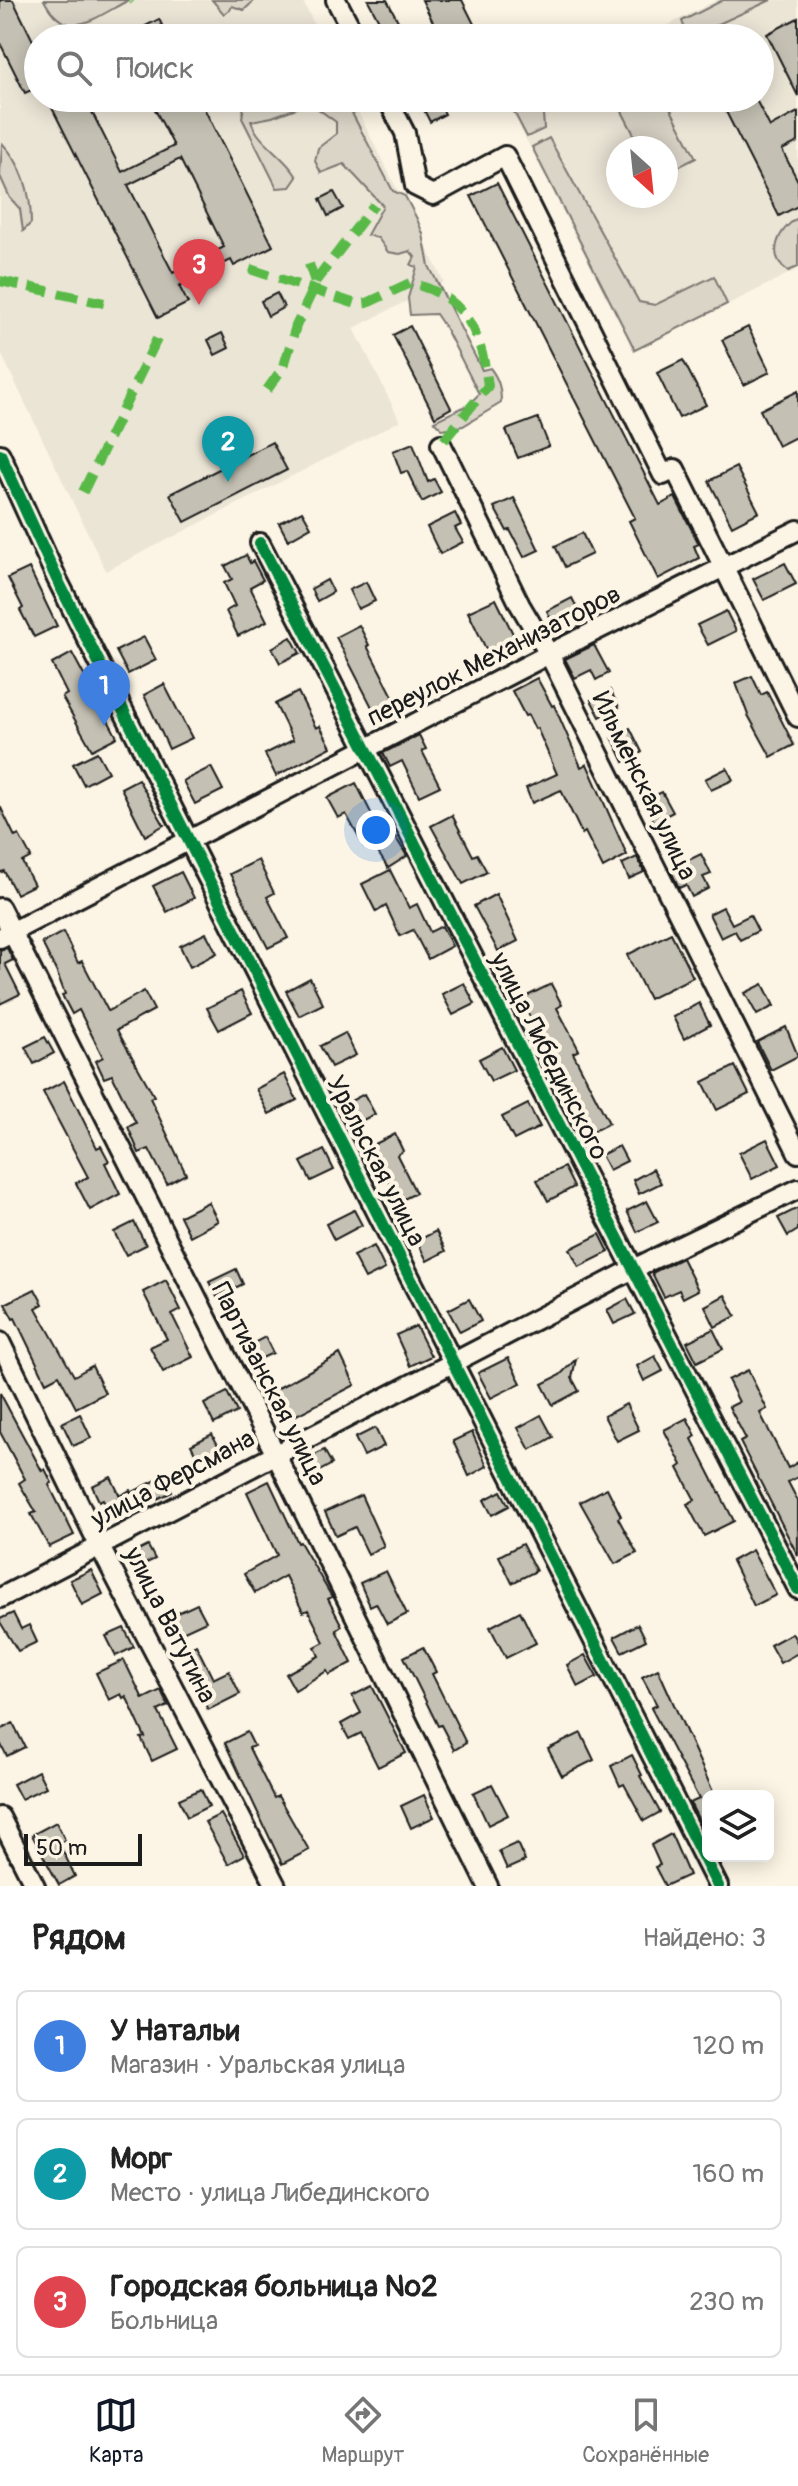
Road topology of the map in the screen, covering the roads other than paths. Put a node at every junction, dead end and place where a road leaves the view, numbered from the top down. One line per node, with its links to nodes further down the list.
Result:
1 (336, 0): 2 (street)
2 (349, 24)
3 (394, 112): 8 (street)
4 (441, 444): 9 (street, Ильменская улица)
5 (0, 454): 12 (street, Уральская улица)
6 (798, 530): 8 (street, переулок Механизаторов)
7 (260, 543): 11 (street, улица Либединского)
8 (724, 568): 9 (street, переулок Механизаторов); 10 (street)
9 (549, 654): 11 (street, переулок Механизаторов); 15 (street, Ильменская улица)
10 (798, 717)
11 (366, 751): 12 (street, переулок Механизаторов); 17 (street, улица Либединского)
12 (189, 841): 14 (street, переулок Механизаторов); 19 (street, Уральская улица)
13 (0, 908): 14 (street, Партизанская улица)
14 (6, 935): 20 (street, Партизанская улица)
15 (798, 1153)
16 (798, 1189): 17 (street, улица Ферсмана)
17 (635, 1268): 19 (street, улица Ферсмана); 22 (street, улица Либединского)
18 (0, 1342): 21 (street, улица Ватутина)
19 (454, 1363): 20 (street, улица Ферсмана); 28 (street, Уральская улица)
20 (276, 1455): 21 (street, улица Ферсмана); 27 (street, Партизанская улица)
21 (100, 1547): 23 (street, улица Ферсмана); 26 (street, улица Ватутина)
22 (798, 1589)
23 (0, 1598)
24 (0, 1817): 25 (street)
25 (35, 1886)
26 (276, 1886)
27 (488, 1886)
28 (718, 1886)

